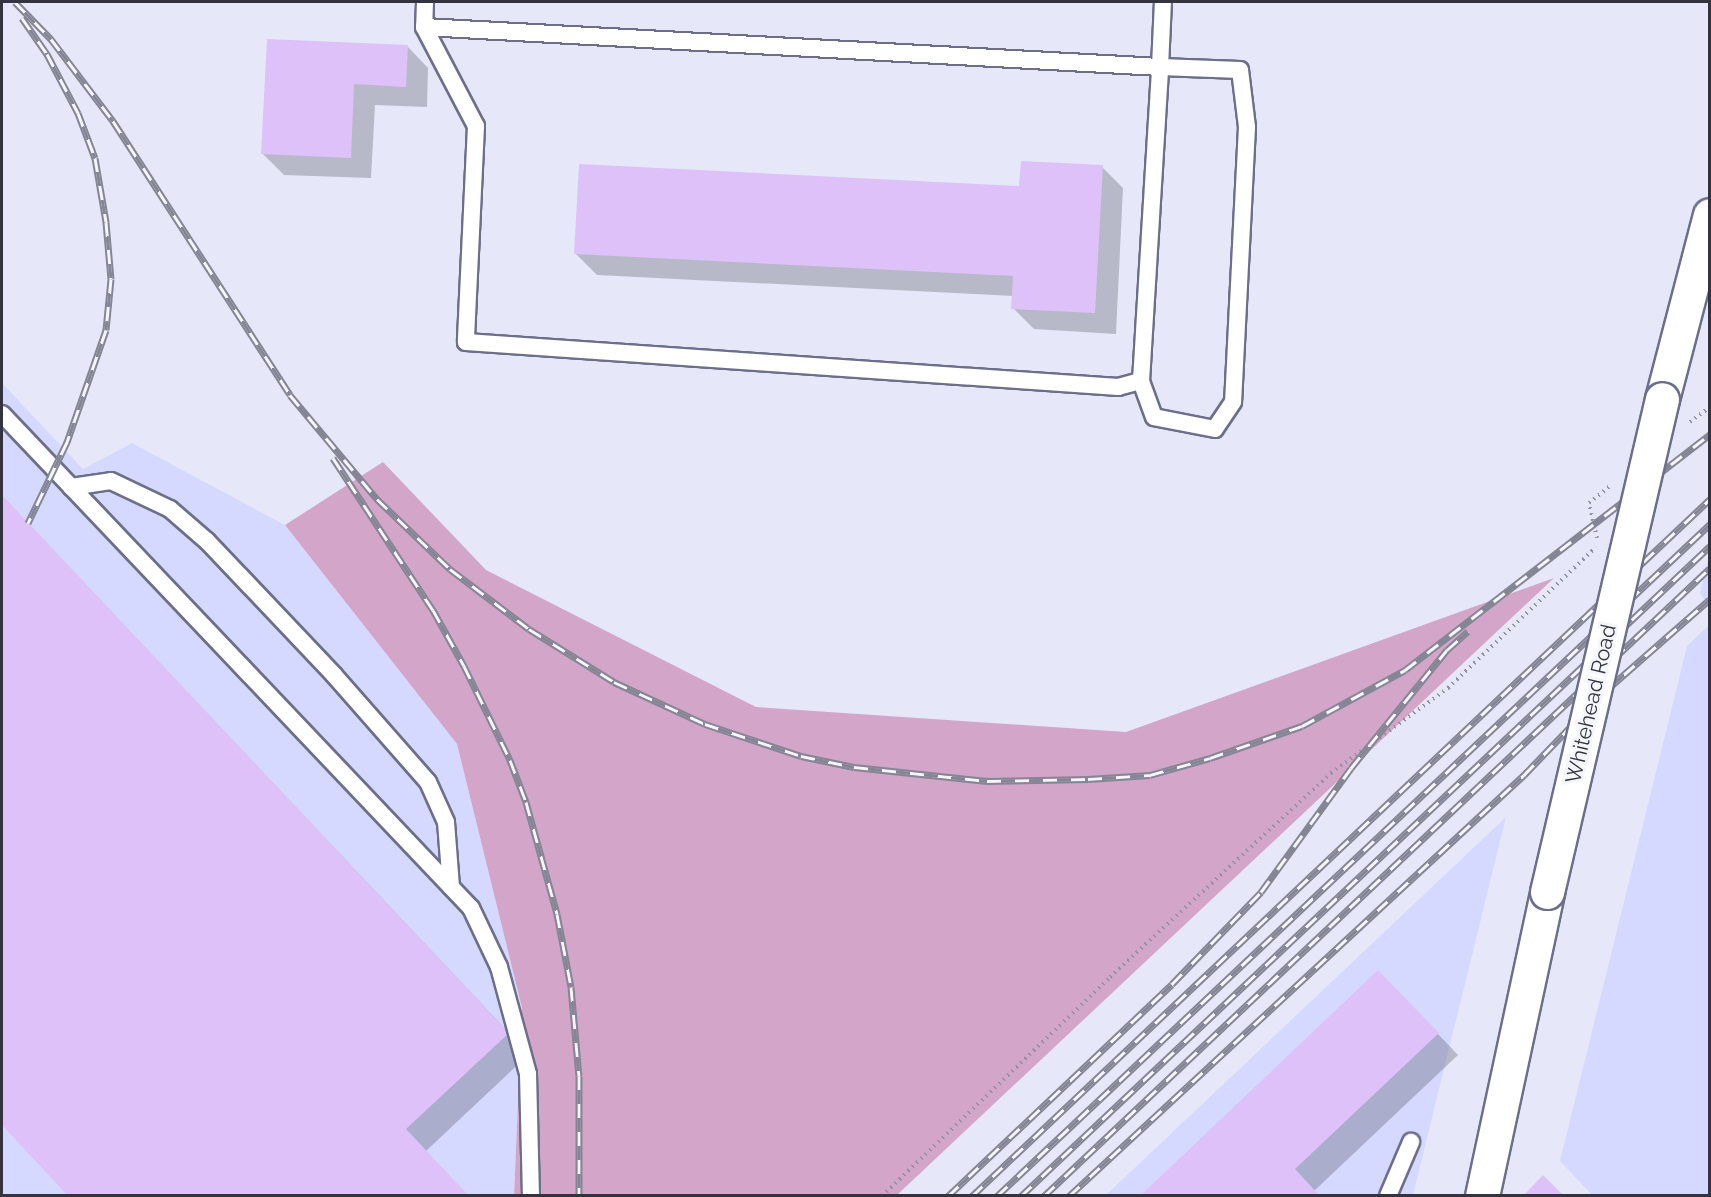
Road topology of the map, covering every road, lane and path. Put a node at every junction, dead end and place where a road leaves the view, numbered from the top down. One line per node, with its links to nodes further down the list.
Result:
1 (425, 2): 3 (lane)
2 (1163, 2): 4 (lane)
3 (424, 27): 4 (lane); 6 (lane)
4 (1160, 67): 6 (lane); 6 (lane)
5 (1710, 215): 17 (street, Whitehead Road, bridge)
6 (1141, 381)
7 (1710, 407): 9 (path)
8 (2, 414): 11 (lane)
9 (1682, 429)
10 (1617, 480): 15 (path)
11 (71, 488): 12 (lane); 12 (lane)
12 (451, 887): 14 (lane)
13 (1411, 1142): 16 (lane)
14 (531, 1196)
15 (882, 1196)
16 (1388, 1196)
17 (1482, 1196)

